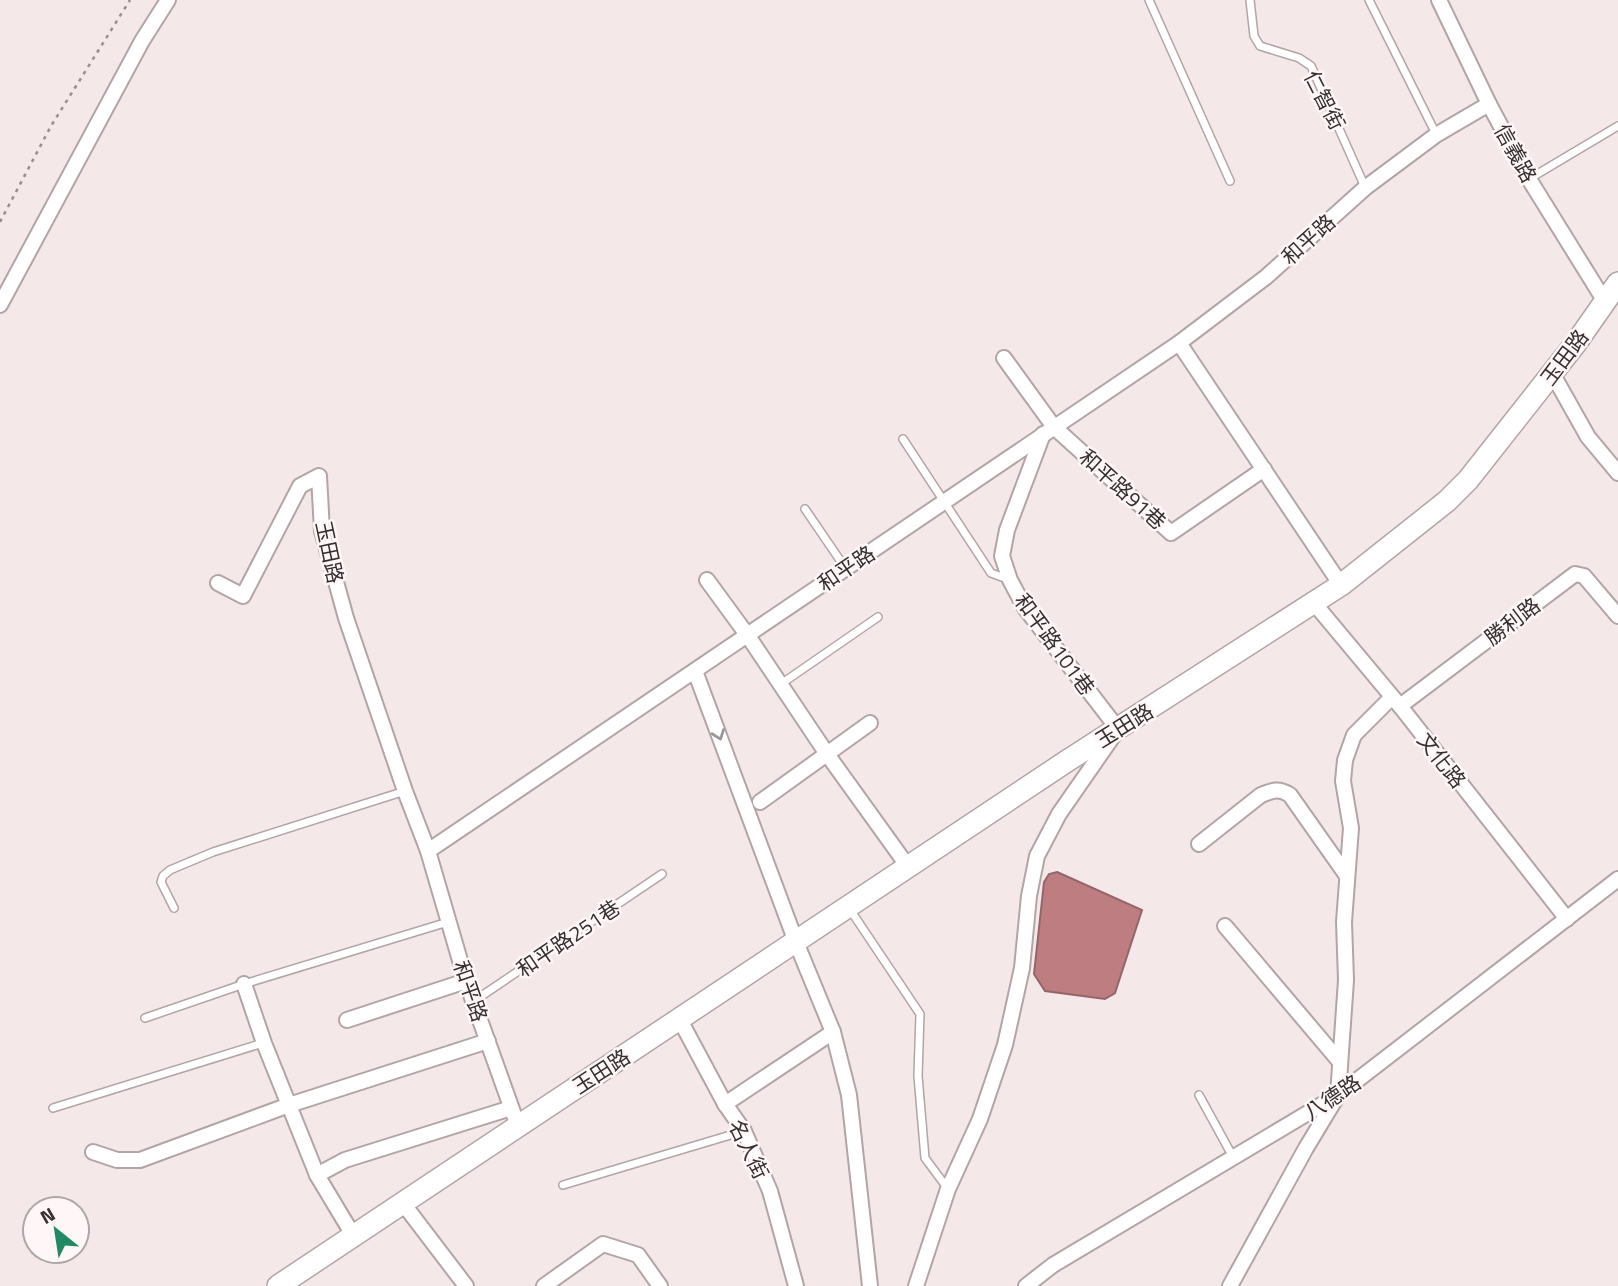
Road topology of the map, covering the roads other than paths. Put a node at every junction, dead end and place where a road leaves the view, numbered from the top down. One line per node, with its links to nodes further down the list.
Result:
1 (168, 0): 14 (street)
2 (1149, 0): 10 (lane)
3 (1250, 0): 11 (lane, 仁智街)
4 (1369, 0): 8 (lane)
5 (1439, 0): 6 (street, 信義路)
6 (1489, 104): 8 (street, 和平路); 9 (street, 信義路)
7 (1618, 126): 9 (lane)
8 (1436, 135): 11 (street, 和平路)
9 (1529, 179): 13 (street, 信義路)
10 (1230, 181)
11 (1365, 188): 15 (street, 和平路)
12 (1618, 283): 13 (street, 玉田路)
13 (1604, 300): 17 (street, 玉田路)
14 (0, 305)
15 (1179, 343): 18 (street, 和平路); 20 (street)
16 (1004, 358): 18 (street, 和平路91巷)
17 (1552, 373): 21 (street); 28 (street, 玉田路)
18 (1048, 430): 20 (street, 和平路91巷); 22 (street, 和平路); 26 (street, 和平路101巷)
19 (903, 439): 22 (lane)
20 (1264, 469): 28 (street)
21 (1618, 473)
22 (944, 501): 24 (street, 和平路); 26 (lane)
23 (805, 509): 24 (lane)
24 (846, 569): 32 (street, 和平路)
25 (706, 580): 32 (street)
26 (1010, 580): 37 (street, 和平路101巷)
27 (218, 583): 39 (street, 玉田路)
28 (1341, 585): 29 (street, 玉田路)
29 (1314, 603): 35 (street, 文化路); 37 (street, 玉田路)
30 (878, 617): 34 (lane)
31 (1618, 617): 35 (street, 勝利路)
32 (748, 636): 33 (street, 和平路); 34 (street)
33 (695, 671): 42 (street, 和平路); 52 (street, one-way to 52)
34 (780, 685): 38 (street)
35 (1396, 702): 45 (street); 49 (street, 文化路)
36 (870, 723): 38 (street)
37 (1118, 729): 43 (street, 玉田路); 74 (street)
38 (827, 754): 40 (street); 43 (street)
39 (405, 791): 42 (street, 玉田路); 48 (lane)
40 (760, 802)
41 (1199, 844): 45 (street)
42 (428, 851): 50 (street, 和平路)
43 (909, 868): 47 (street, 玉田路)
44 (662, 874): 55 (lane, 和平路251巷)
45 (1347, 876): 62 (street)
46 (1618, 879): 49 (street, 八德路)
47 (849, 907): 52 (street, 玉田路); 74 (lane)
48 (174, 908)
49 (1567, 919): 64 (street, 八德路)
50 (449, 922): 53 (street, 和平路); 54 (lane)
51 (1225, 926): 62 (street, 八德路)
52 (796, 942): 58 (street, 玉田路); 59 (street)
53 (466, 981): 55 (street, 和平路); 57 (street)
54 (244, 984): 56 (lane); 61 (street)
55 (474, 1002): 60 (street, 和平路)
56 (145, 1018)
57 (347, 1020)
58 (680, 1020): 65 (street, 名人街); 68 (street, 玉田路)
59 (833, 1032): 65 (street); 82 (street)
60 (488, 1041): 66 (street); 68 (street, 和平路)
61 (264, 1043): 66 (street); 67 (lane)
62 (1340, 1062): 64 (street)
63 (1199, 1095): 71 (lane)
64 (1338, 1096): 71 (street, 八德路); 85 (street)
65 (725, 1104): 69 (street, 名人街)
66 (289, 1105): 70 (street); 72 (street)
67 (52, 1108)
68 (514, 1117): 72 (street); 75 (street, 玉田路)
69 (744, 1131): 73 (lane); 81 (street, 名人街)
70 (93, 1152)
71 (1233, 1157): 84 (street, 八德路)
72 (317, 1175): 76 (street)
73 (563, 1185)
74 (948, 1189): 83 (street)
75 (402, 1202): 76 (street, 玉田路); 78 (street)
76 (353, 1235): 77 (street, 玉田路)
77 (278, 1286)
78 (466, 1286)
79 (544, 1286): 80 (street)
80 (660, 1286)
81 (796, 1286)
82 (870, 1286)
83 (916, 1286)
84 (1026, 1286)
85 (1230, 1286)

